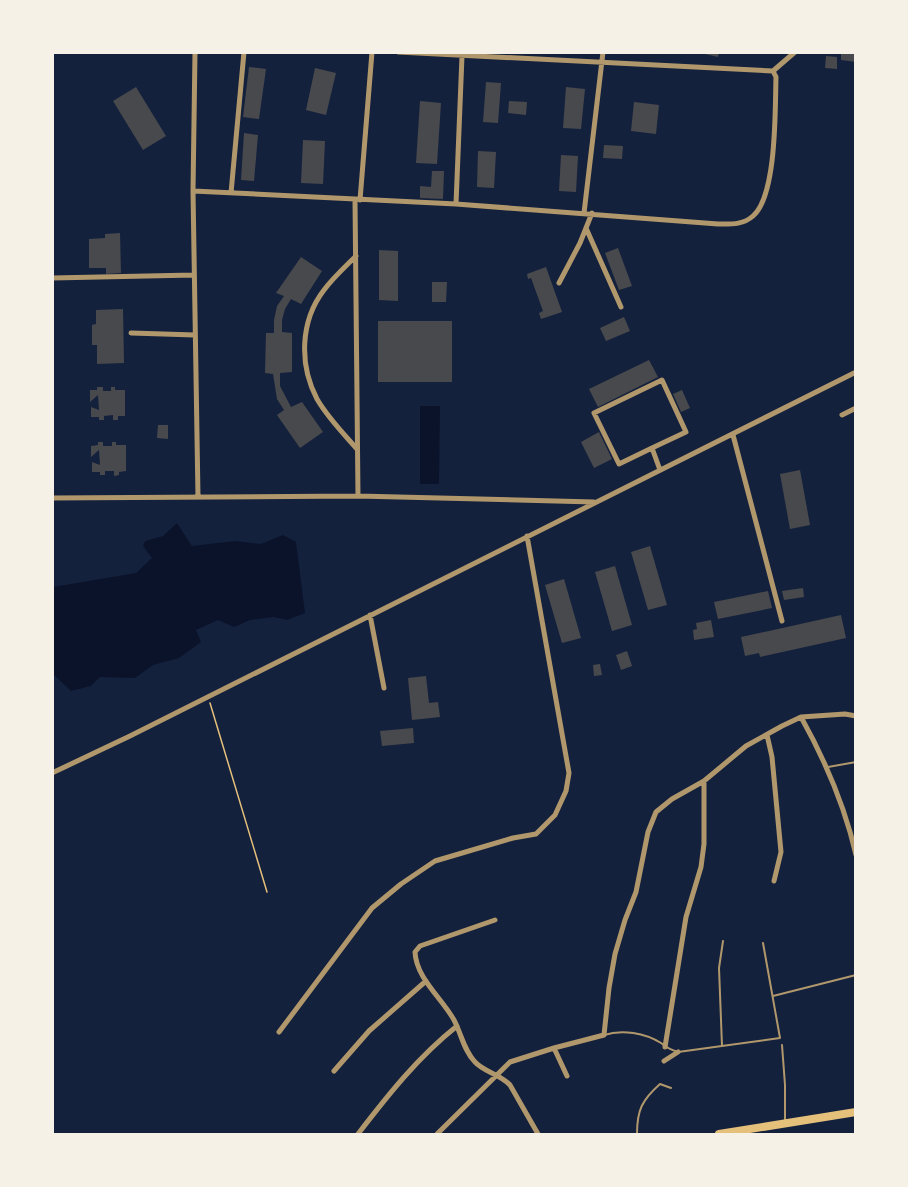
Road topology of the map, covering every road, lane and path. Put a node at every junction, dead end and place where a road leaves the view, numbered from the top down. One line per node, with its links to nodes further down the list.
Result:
1 (195, 52): 10 (street)
2 (244, 52): 11 (street)
3 (372, 52): 12 (street)
4 (398, 52): 7 (street)
5 (603, 52): 8 (street)
6 (795, 52): 9 (street)
7 (462, 56): 8 (street); 13 (street)
8 (602, 64): 9 (street); 14 (street)
9 (773, 71): 15 (street)
10 (193, 191): 11 (street); 18 (street)
11 (231, 193): 12 (street)
12 (358, 200): 13 (street); 17 (street)
13 (456, 204): 14 (street)
14 (584, 213): 15 (street)
15 (592, 213): 16 (street)
16 (586, 228): 20 (street); 21 (street)
17 (356, 256): 29 (street); 29 (street)
18 (194, 275): 19 (street); 23 (street)
19 (52, 278)
20 (559, 283)
21 (621, 307)
22 (131, 333): 23 (street)
23 (195, 335): 32 (street)
24 (855, 372): 27 (street)
25 (855, 408): 26 (street)
26 (842, 416)
27 (733, 435): 30 (street); 37 (street)
28 (652, 448): 28 (street); 30 (street)
29 (357, 449): 31 (street)
30 (660, 470): 34 (street)
31 (358, 496): 32 (street); 34 (street)
32 (198, 497): 33 (street)
33 (52, 498)
34 (594, 502): 35 (street)
35 (527, 536): 36 (street); 57 (street)
36 (370, 615): 38 (street); 39 (street)
37 (782, 621)
38 (384, 688)
39 (208, 697): 45 (street); 49 (path)
40 (855, 716): 41 (street)
41 (801, 717): 42 (street); 44 (street)
42 (766, 735): 46 (street); 48 (street)
43 (855, 762): 44 (lane)
44 (825, 768): 47 (street)
45 (52, 773)
46 (704, 781): 58 (street); 61 (street)
47 (855, 855)
48 (774, 880)
49 (267, 892)
50 (495, 920): 54 (street)
51 (723, 941): 60 (lane)
52 (763, 943): 55 (lane)
53 (855, 975): 55 (lane)
54 (426, 981): 56 (street); 65 (street)
55 (773, 996): 60 (lane)
56 (457, 1026): 66 (street); 71 (street)
57 (279, 1032)
58 (604, 1035): 61 (lane); 62 (street)
59 (782, 1045): 70 (lane)
60 (722, 1046): 63 (lane)
61 (665, 1047): 63 (lane)
62 (554, 1048): 66 (street); 67 (street)
63 (678, 1052): 64 (street)
64 (664, 1061)
65 (334, 1071)
66 (497, 1075): 72 (street); 73 (street)
67 (567, 1076)
68 (671, 1088): 74 (lane)
69 (855, 1112): 70 (main road)
70 (785, 1124): 75 (main road)
71 (358, 1134)
72 (437, 1134)
73 (538, 1134)
74 (637, 1134)
75 (719, 1134)

